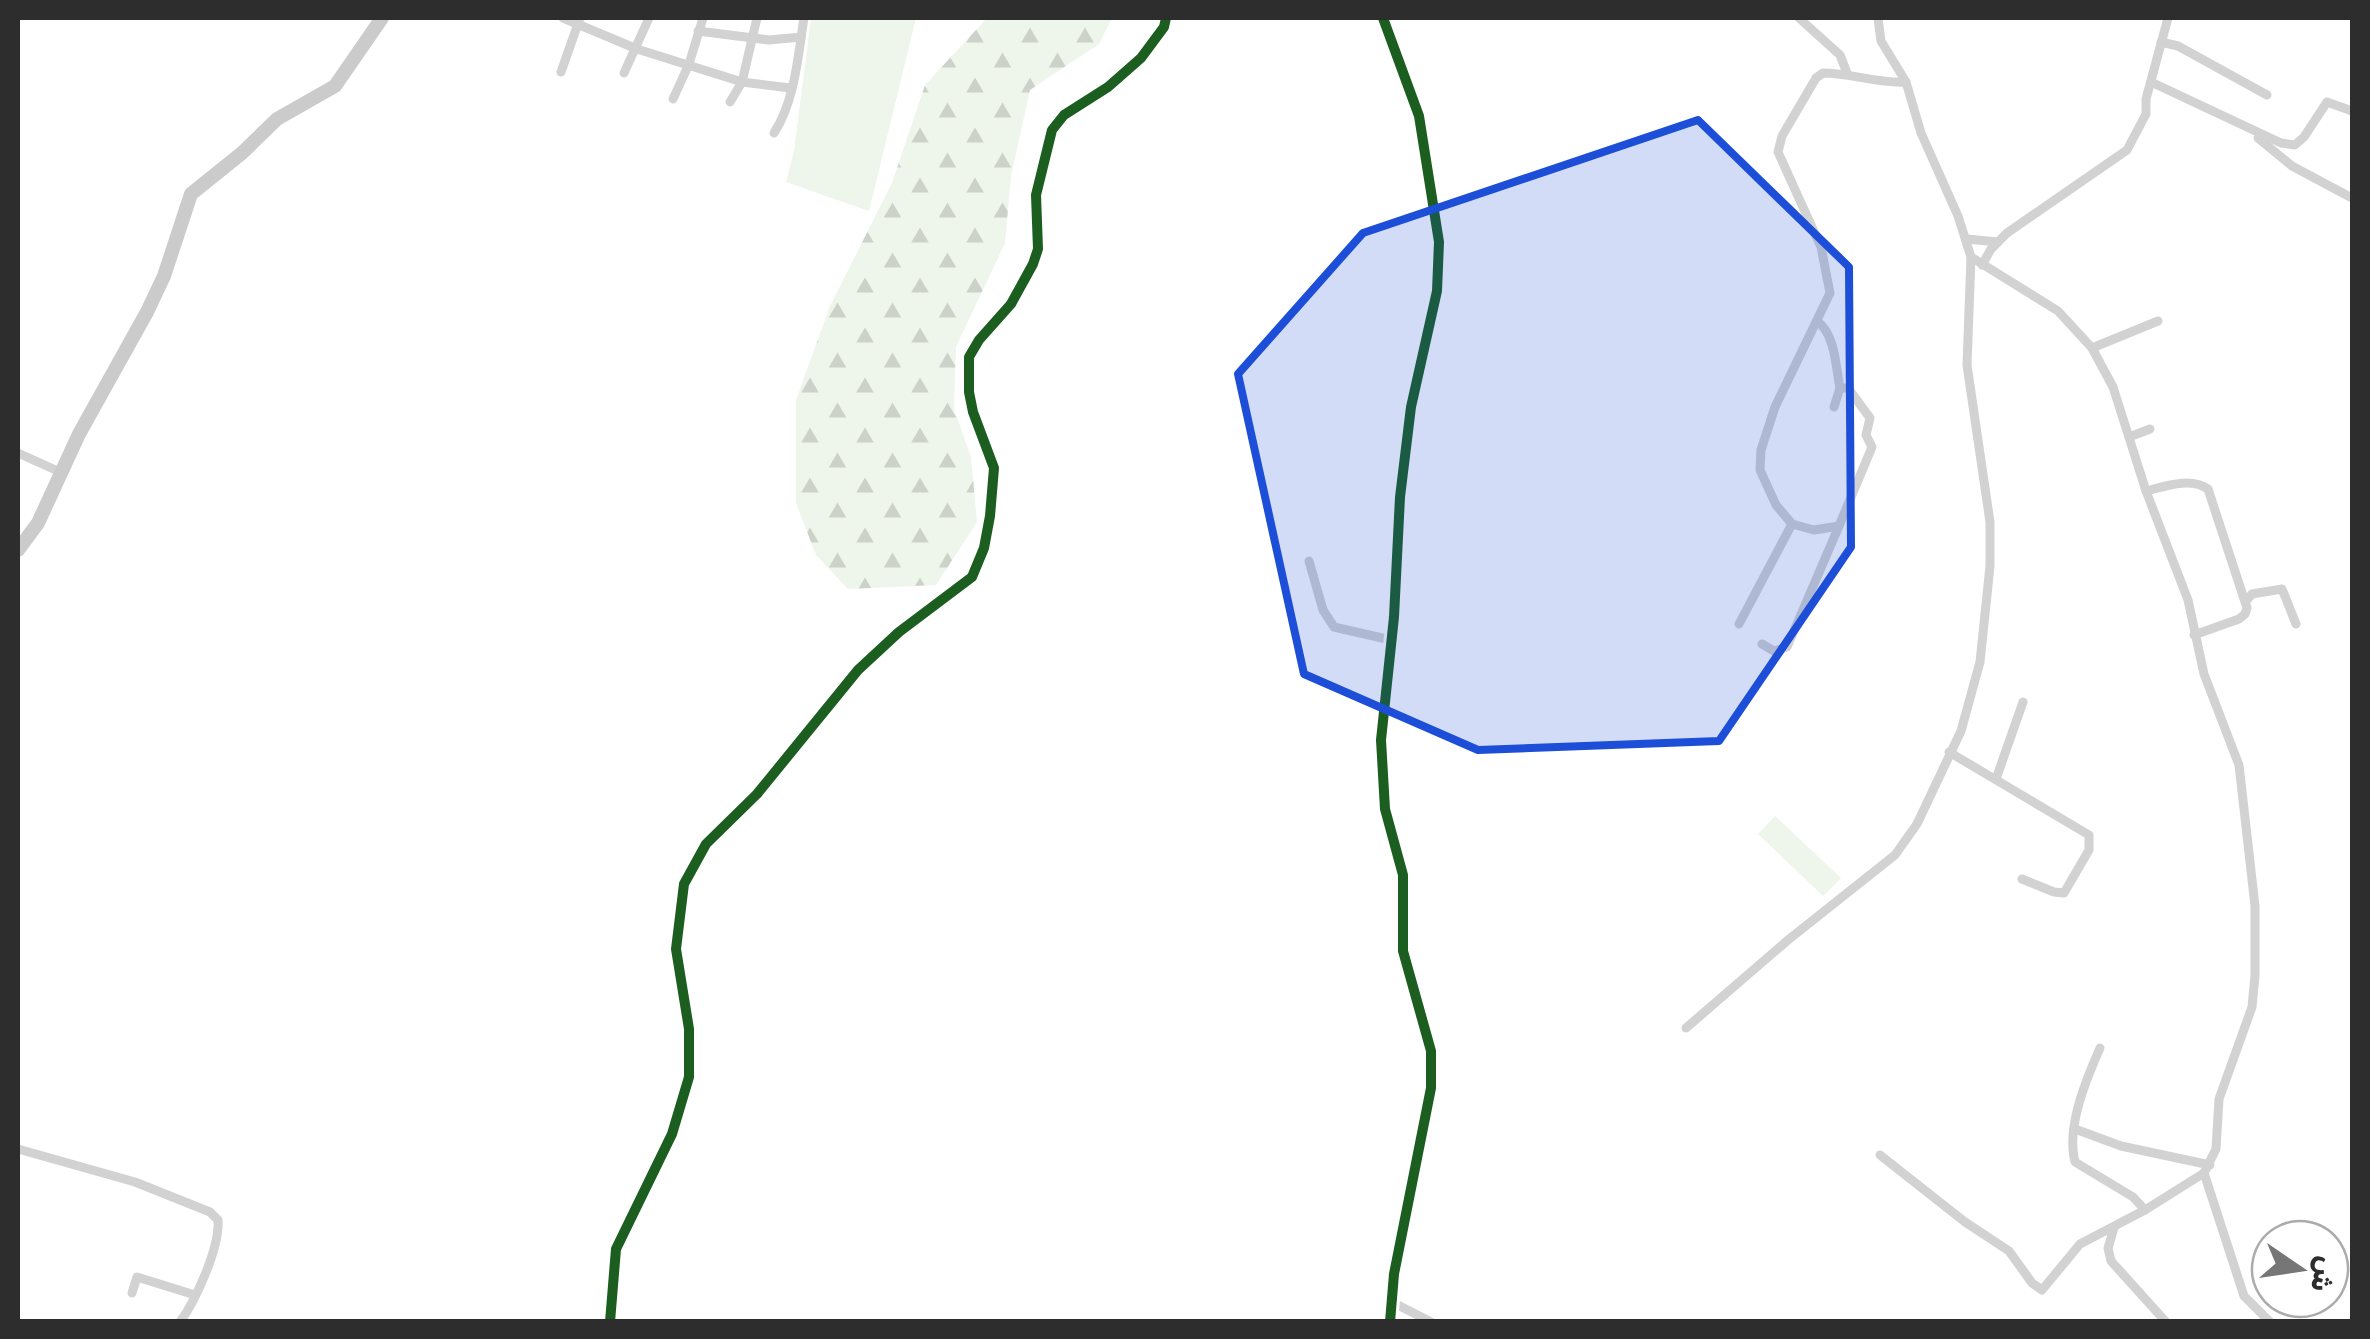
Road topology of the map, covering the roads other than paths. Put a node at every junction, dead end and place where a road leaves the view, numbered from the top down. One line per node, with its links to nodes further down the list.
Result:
1 (382, 18): 46 (street)
2 (563, 18): 13 (street)
3 (649, 18): 18 (street)
4 (690, 18): 5 (street)
5 (702, 18): 14 (street)
6 (757, 18): 16 (street)
7 (804, 18): 15 (street)
8 (1166, 18): 74 (street)
9 (1383, 18): 56 (street)
10 (1799, 18): 22 (street)
11 (1878, 18): 24 (street)
12 (2168, 18): 17 (street)
13 (578, 21): 18 (street); 20 (street)
14 (698, 31): 16 (street); 19 (street)
15 (801, 37): 16 (street); 26 (street)
16 (754, 38): 23 (street)
17 (2161, 42): 25 (street); 27 (street)
18 (638, 48): 19 (street); 21 (street)
19 (689, 64): 23 (street); 28 (street)
20 (561, 72)
21 (624, 73)
22 (1847, 73): 24 (street); 39 (street)
23 (742, 82): 26 (street); 29 (street)
24 (1906, 82): 34 (street)
25 (2151, 82): 31 (street); 35 (street)
26 (790, 88): 32 (street)
27 (2266, 96)
28 (672, 99)
29 (730, 102)
30 (2352, 111): 31 (street)
31 (2252, 132): 33 (street)
32 (774, 133)
33 (2352, 198)
34 (1966, 239): 35 (street); 36 (street)
35 (1998, 242): 37 (street)
36 (1971, 257): 37 (street); 59 (street)
37 (1982, 264): 40 (street)
38 (2158, 321): 40 (street)
39 (1818, 322): 41 (street); 48 (street)
40 (2092, 348): 44 (street)
41 (1840, 388): 42 (street); 49 (street)
42 (1834, 407)
43 (2150, 429): 44 (street)
44 (2129, 436): 47 (street)
45 (18, 453): 46 (street)
46 (60, 472): 50 (street)
47 (2146, 492): 52 (street); 55 (street)
48 (1792, 524): 49 (street); 53 (street)
49 (1839, 526): 57 (street)
50 (18, 550)
51 (1309, 561): 56 (street)
52 (2246, 601): 54 (street); 55 (street)
53 (1740, 624)
54 (2296, 624)
55 (2194, 634): 67 (street)
56 (1391, 640): 72 (street)
57 (1762, 644)
58 (2023, 702): 60 (street)
59 (1949, 752): 60 (street); 62 (street)
60 (1996, 779): 61 (street)
61 (2022, 879)
62 (1686, 1028)
63 (2100, 1048): 64 (street)
64 (2075, 1129): 67 (street); 68 (street)
65 (18, 1149): 71 (street)
66 (1880, 1154): 69 (street)
67 (2207, 1169): 68 (street); 78 (street)
68 (2145, 1210): 69 (street)
69 (2114, 1228): 77 (street)
70 (132, 1293): 71 (street)
71 (195, 1295): 73 (street)
72 (1392, 1302): 75 (street); 76 (street)
73 (180, 1322)
74 (610, 1322)
75 (1390, 1322)
76 (1431, 1322)
77 (2166, 1322)
78 (2270, 1322)

